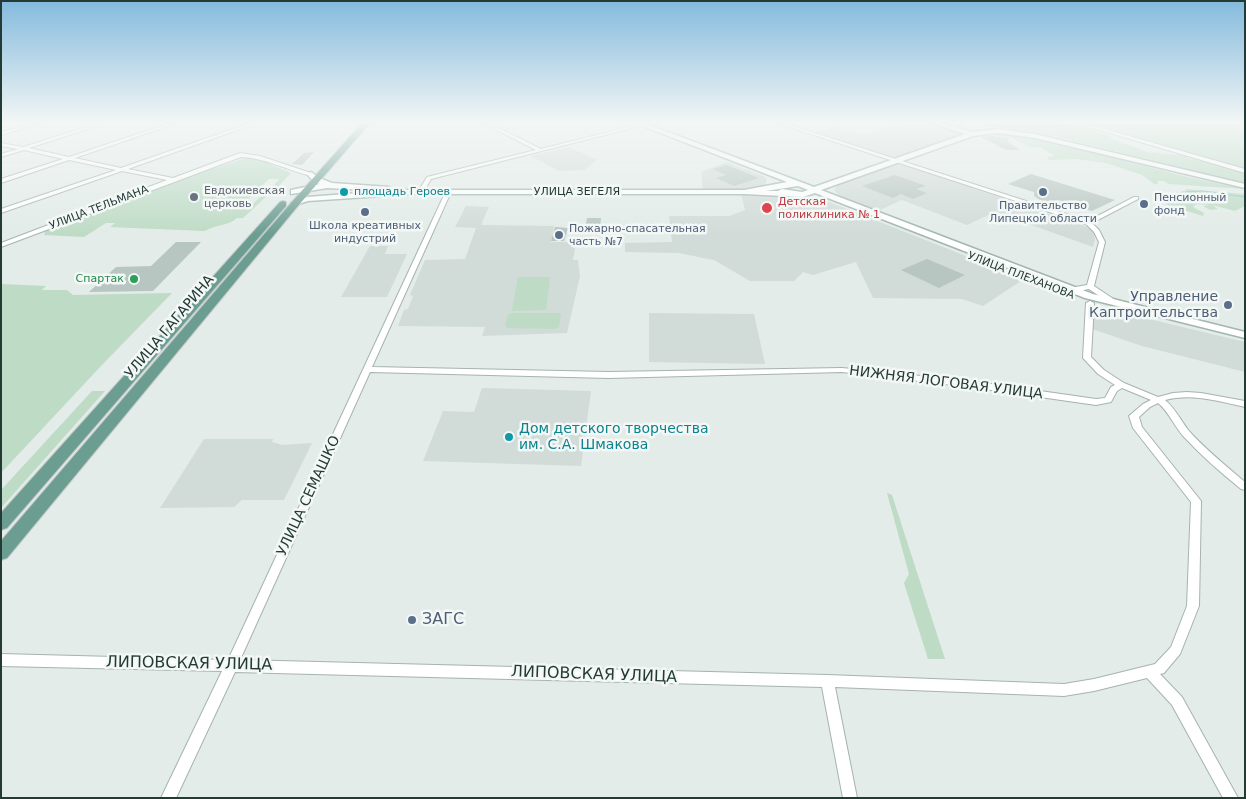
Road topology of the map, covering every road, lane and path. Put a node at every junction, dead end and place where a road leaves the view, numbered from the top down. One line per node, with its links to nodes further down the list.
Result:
1 (64, 160): 16 (street)
2 (74, 160): 14 (street)
3 (148, 160): 14 (street)
4 (226, 160): 17 (street, УЛИЦА ТЕЛЬМАНА)
5 (265, 160): 18 (street, УЛИЦА ТЕЛЬМАНА)
6 (328, 160): 18 (main road, УЛИЦА ГАГАРИНА)
7 (331, 160): 18 (main road, УЛИЦА ГАГАРИНА)
8 (499, 160): 27 (street)
9 (735, 160): 13 (main road, УЛИЦА ПЛЕХАНОВА)
10 (1136, 160): 22 (main road)
11 (1208, 160): 15 (street)
12 (896, 161): 19 (main road); 35 (street)
13 (754, 168): 24 (main road, УЛИЦА ПЛЕХАНОВА); 25 (main road, УЛИЦА ПЛЕХАНОВА)
14 (120, 170): 17 (street); 34 (street)
15 (1245, 171)
16 (1, 180)
17 (173, 180): 36 (street, УЛИЦА ТЕЛЬМАНА)
18 (312, 180): 20 (main road); 21 (main road); 30 (main road, УЛИЦА ГАГАРИНА)
19 (834, 182): 24 (main road); 24 (main road); 32 (main road)
20 (336, 186): 21 (main road); 31 (main road)
21 (357, 186): 23 (main road)
22 (1245, 186)
23 (370, 187): 26 (main road); 29 (main road)
24 (805, 189): 25 (main road); 25 (main road, УЛИЦА ЗЕГЕЛЯ); 32 (main road, УЛИЦА ПЛЕХАНОВА); 39 (main road, УЛИЦА ПЛЕХАНОВА)
25 (776, 190): 28 (main road, УЛИЦА ЗЕГЕЛЯ)
26 (411, 192): 27 (main road, УЛИЦА ЗЕГЕЛЯ); 29 (main road)
27 (421, 192): 28 (main road, УЛИЦА ЗЕГЕЛЯ)
28 (448, 192): 43 (street, УЛИЦА СЕМАШКО)
29 (362, 196): 31 (main road)
30 (295, 198): 31 (main road); 49 (main road, УЛИЦА ГАГАРИНА); 50 (main road, УЛИЦА ГАГАРИНА)
31 (330, 198)
32 (839, 198): 38 (main road, УЛИЦА ПЛЕХАНОВА)
33 (1136, 198): 35 (street)
34 (1, 211)
35 (1088, 224): 37 (street)
36 (1, 245)
37 (1090, 287): 38 (street); 40 (street)
38 (1073, 290): 40 (main road, УЛИЦА ПЛЕХАНОВА)
39 (1090, 303): 42 (main road, УЛИЦА ПЛЕХАНОВА); 46 (street)
40 (1116, 304): 41 (main road, УЛИЦА ПЛЕХАНОВА)
41 (1245, 335)
42 (1245, 340)
43 (367, 369): 45 (street); 55 (street, УЛИЦА СЕМАШКО)
44 (761, 371): 45 (street); 46 (street, НИЖНЯЯ ЛОГОВАЯ УЛИЦА)
45 (609, 375)
46 (1122, 385): 47 (street)
47 (1160, 400): 48 (street); 51 (street); 56 (street, ЛИПОВСКАЯ УЛИЦА)
48 (1245, 404)
49 (86, 427): 50 (main road); 52 (main road, УЛИЦА ГАГАРИНА)
50 (108, 427): 53 (main road, УЛИЦА ГАГАРИНА)
51 (1245, 487)
52 (1, 524)
53 (1, 553)
54 (1, 660): 55 (street, ЛИПОВСКАЯ УЛИЦА)
55 (232, 665): 57 (street, ЛИПОВСКАЯ УЛИЦА); 58 (street, УЛИЦА СЕМАШКО)
56 (1149, 671): 57 (street, ЛИПОВСКАЯ УЛИЦА); 60 (street)
57 (827, 682): 59 (street)
58 (168, 798)
59 (850, 798)
60 (1231, 798)

